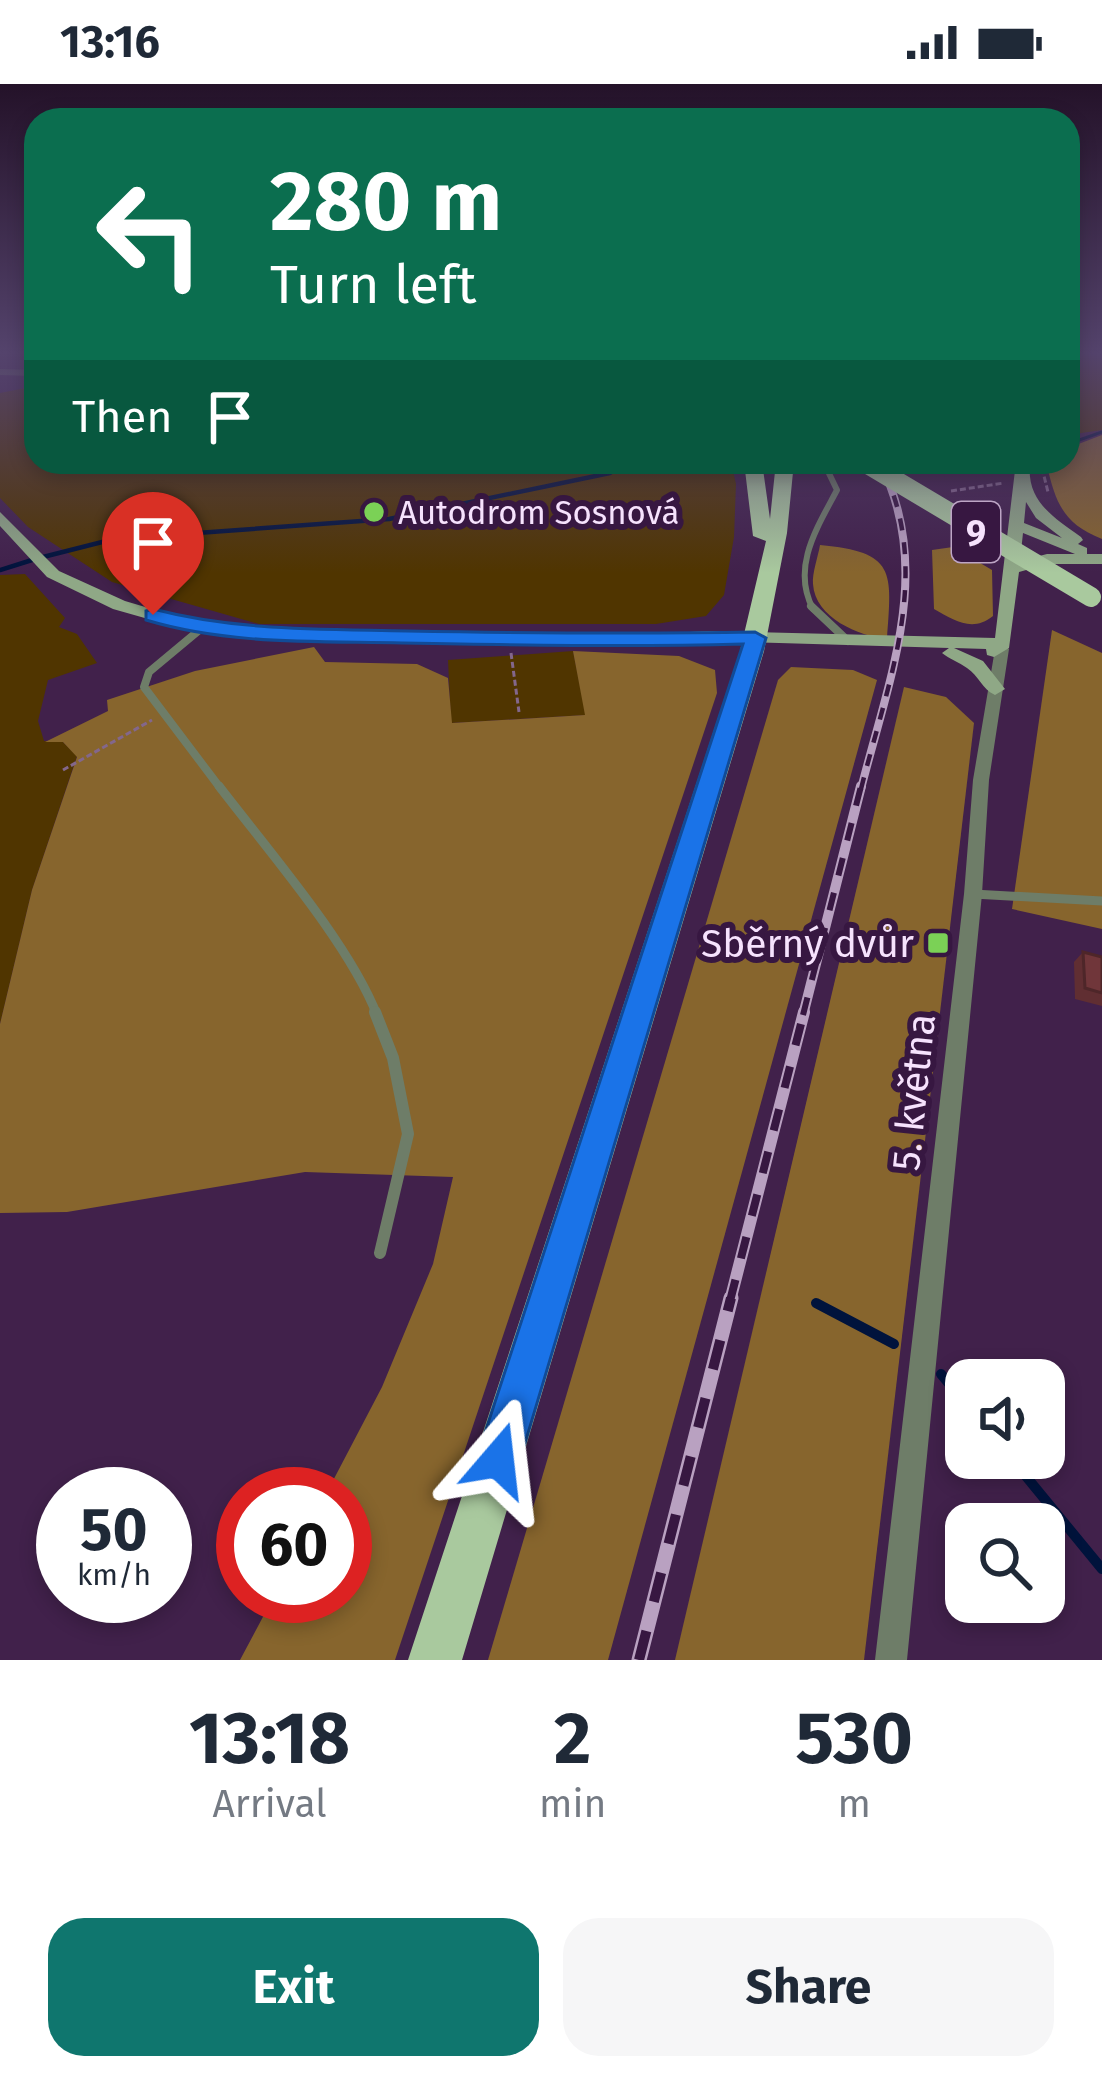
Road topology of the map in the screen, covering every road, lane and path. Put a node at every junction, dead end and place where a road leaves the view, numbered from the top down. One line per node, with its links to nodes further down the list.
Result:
1 (756, 474): 13 (main road)
2 (784, 474): 13 (main road)
3 (829, 474): 16 (lane)
4 (884, 474): 14 (main road, 9, bridge)
5 (1022, 474): 6 (street, 5. května)
6 (1022, 484): 7 (path); 9 (street, 5. května); 10 (street)
7 (946, 492)
8 (0, 517): 15 (street)
9 (1016, 525): 10 (street); 11 (street); 12 (street, 5. května)
10 (1077, 541): 11 (street)
11 (1102, 555): 12 (street)
12 (1010, 571): 18 (street, 5. května)
13 (765, 578): 17 (main road)
14 (1096, 600)
15 (203, 627): 17 (street); 23 (lane)
16 (848, 641): 17 (street); 18 (street)
17 (754, 644): 19 (street); 28 (main road)
18 (1002, 646): 19 (street); 21 (street, 5. května)
19 (951, 653): 21 (street)
20 (511, 655): 22 (path)
21 (995, 689): 25 (street, 5. května)
22 (519, 712)
23 (162, 714): 24 (path); 27 (lane)
24 (63, 770)
25 (974, 894): 26 (lane); 29 (street, 5. května)
26 (1102, 901)
27 (380, 1253)
28 (435, 1660)
29 (891, 1660)

